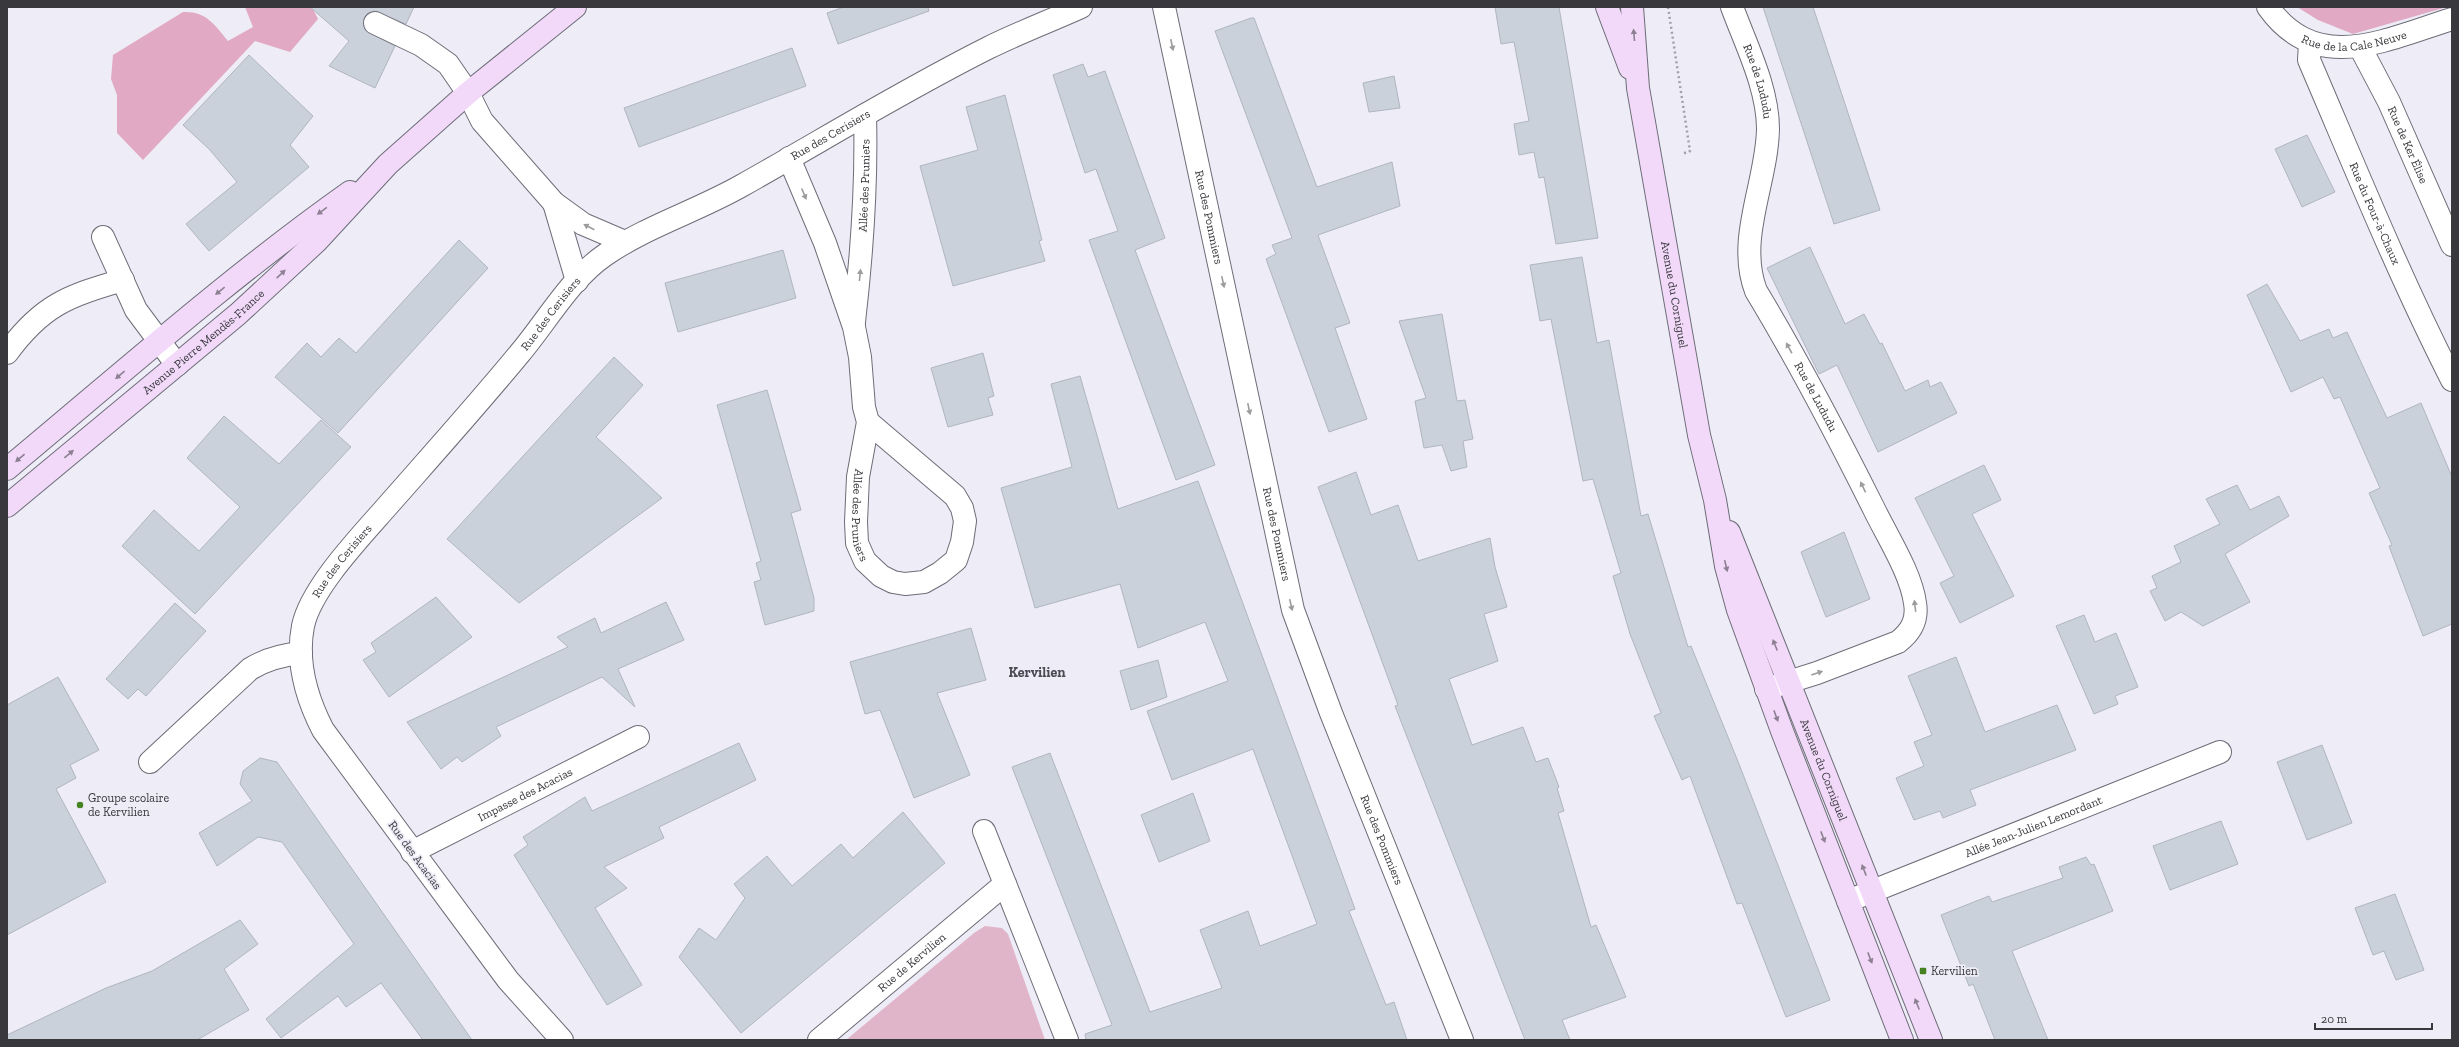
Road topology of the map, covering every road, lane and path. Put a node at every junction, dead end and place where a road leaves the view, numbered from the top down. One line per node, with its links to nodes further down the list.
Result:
1 (575, 7): 14 (street, Avenue Pierre Mendès-France)
2 (1081, 7): 15 (street, Rue des Cerisiers)
3 (1164, 7): 48 (street, Rue des Pommiers, one-way to 48)
4 (1607, 7): 13 (street, Avenue du Corniguel)
5 (1632, 7): 13 (street, Avenue du Corniguel, one-way to 5)
6 (1668, 7): 18 (path)
7 (1732, 7): 35 (street, Rue de Lududu, one-way to 7)
8 (2268, 7): 11 (street, Rue de la Cale Neuve)
9 (2452, 19): 12 (street, Rue de la Cale Neuve)
10 (375, 23): 14 (street)
11 (2310, 43): 12 (street, Rue de la Cale Neuve); 29 (street, Rue du Four-à-Chaux)
12 (2360, 47): 22 (street, Rue de Ker Élise)
13 (1638, 88): 18 (street, Avenue du Corniguel)
14 (468, 93): 17 (street, Avenue Pierre Mendès-France); 19 (street)
15 (865, 115): 16 (street, Rue des Cerisiers); 25 (street, Allée des Pruniers, one-way to 15)
16 (789, 158): 21 (street, Rue des Cerisiers); 25 (street, Allée des Pruniers, one-way to 25)
17 (388, 164): 26 (street, Avenue Pierre Mendès-France, one-way to 26); 28 (street, Avenue Pierre Mendès-France, one-way to 17)
18 (1653, 166): 32 (street, Avenue du Corniguel)
19 (554, 203): 21 (street, one-way to 19); 24 (street)
20 (103, 236): 23 (street)
21 (625, 242): 24 (street, Rue des Cerisiers)
22 (2452, 246)
23 (123, 280): 26 (street); 27 (street)
24 (577, 281): 34 (street, Rue des Cerisiers)
25 (854, 327): 30 (street, Allée des Pruniers)
26 (159, 343): 28 (street); 31 (street, Avenue Pierre Mendès-France, one-way to 31)
27 (7, 353)
28 (177, 365): 33 (street, Avenue Pierre Mendès-France, one-way to 28)
29 (2452, 380)
30 (868, 422): 30 (street, Allée des Pruniers)
31 (7, 469)
32 (1714, 500): 35 (street, Avenue du Corniguel, one-way to 32); 36 (street, Avenue du Corniguel, one-way to 36)
33 (7, 506)
34 (301, 653): 39 (street); 41 (street, Rue des Acacias)
35 (1790, 682): 36 (street, Rue de Lududu); 43 (street, Avenue du Corniguel, one-way to 35)
36 (1766, 690): 44 (street, Avenue du Corniguel, one-way to 44)
37 (638, 737): 41 (street, Impasse des Acacias)
38 (2220, 752): 43 (street, Allée Jean-Julien Lemordant)
39 (150, 762)
40 (984, 831): 42 (street)
41 (412, 852): 45 (street, Rue des Acacias)
42 (1004, 884): 46 (street, Rue de Kervilien); 47 (street)
43 (1872, 891): 44 (street, Allée Jean-Julien Lemordant); 50 (street, Avenue du Corniguel, one-way to 43)
44 (1848, 901): 49 (street, Avenue du Corniguel, one-way to 49)
45 (562, 1040)
46 (819, 1040)
47 (1068, 1040)
48 (1462, 1040)
49 (1902, 1040)
50 (1931, 1040)

